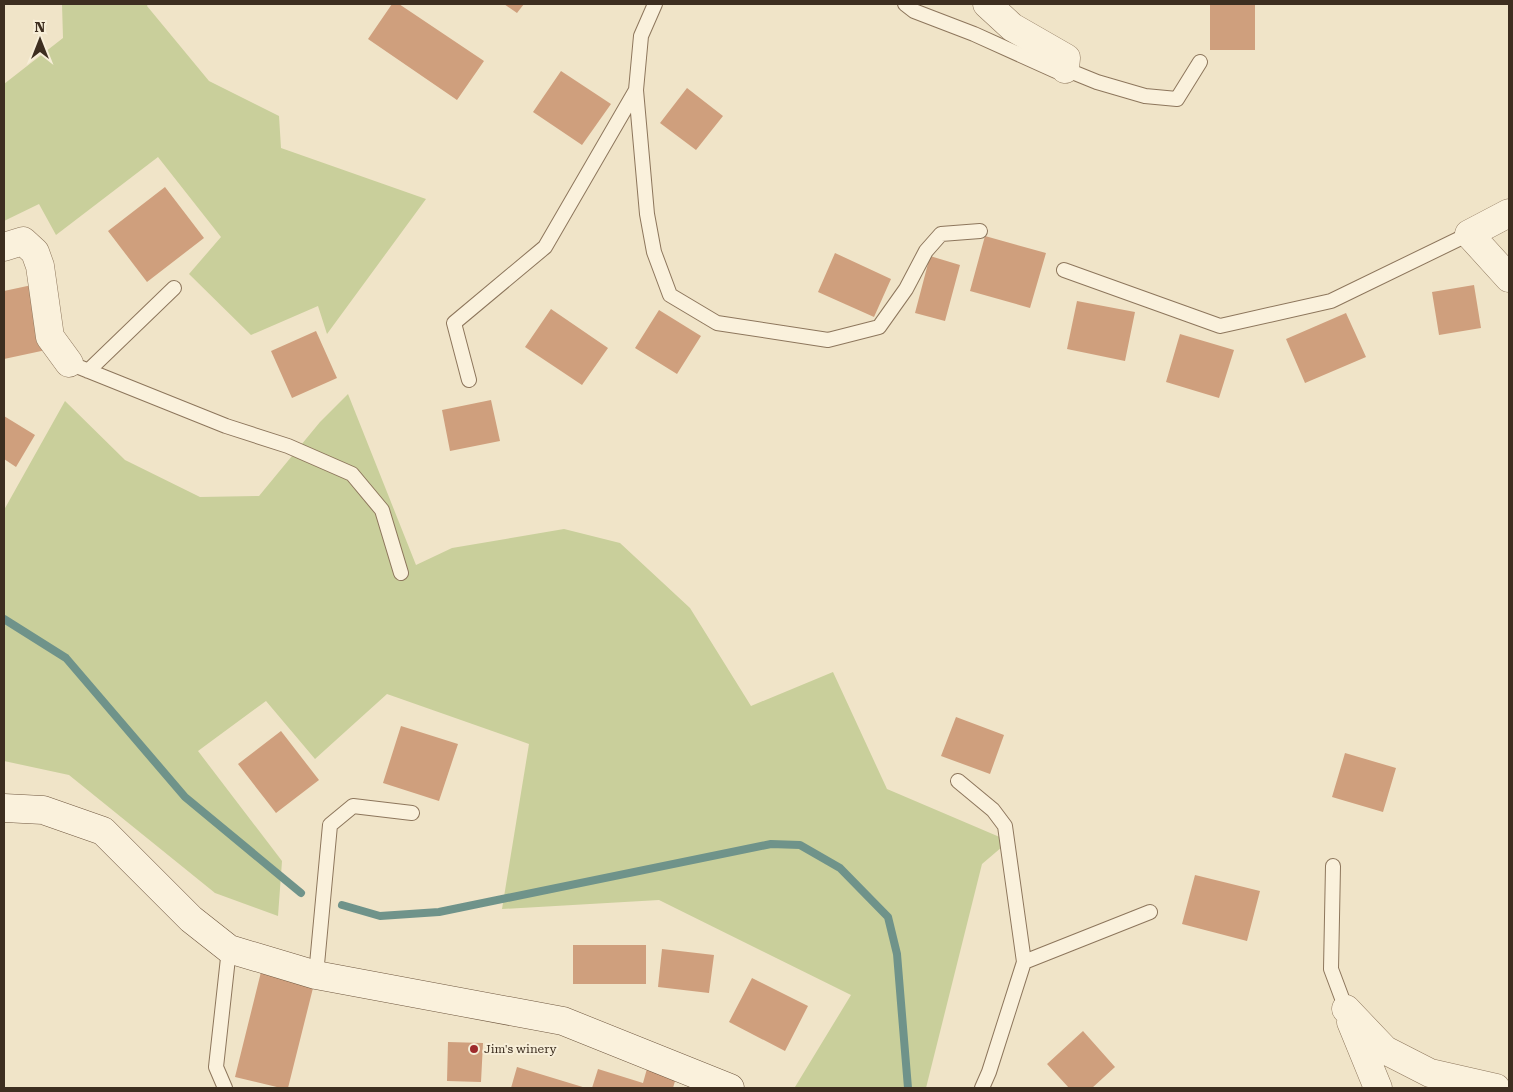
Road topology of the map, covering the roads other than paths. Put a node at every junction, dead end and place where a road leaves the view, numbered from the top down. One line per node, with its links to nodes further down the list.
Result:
1 (655, 4): 6 (lane)
2 (905, 4): 5 (lane)
3 (987, 4): 5 (street)
4 (1200, 62): 5 (lane)
5 (1065, 69)
6 (636, 90): 8 (lane); 15 (lane)
7 (1509, 213): 9 (street)
8 (980, 231)
9 (1469, 234): 11 (lane); 12 (street)
10 (4, 247): 14 (street)
11 (1064, 270)
12 (1509, 278)
13 (174, 288): 14 (lane)
14 (79, 367): 16 (lane)
15 (469, 380)
16 (401, 573)
17 (958, 781): 23 (lane)
18 (4, 808): 22 (street)
19 (412, 813): 24 (lane)
20 (1333, 866): 25 (lane)
21 (1150, 912): 23 (lane)
22 (229, 949): 24 (street); 26 (lane)
23 (1024, 962): 28 (lane)
24 (316, 975): 27 (street)
25 (1346, 1008): 29 (street); 30 (street)
26 (225, 1088)
27 (730, 1088)
28 (982, 1088)
29 (1378, 1088)
30 (1496, 1088)

